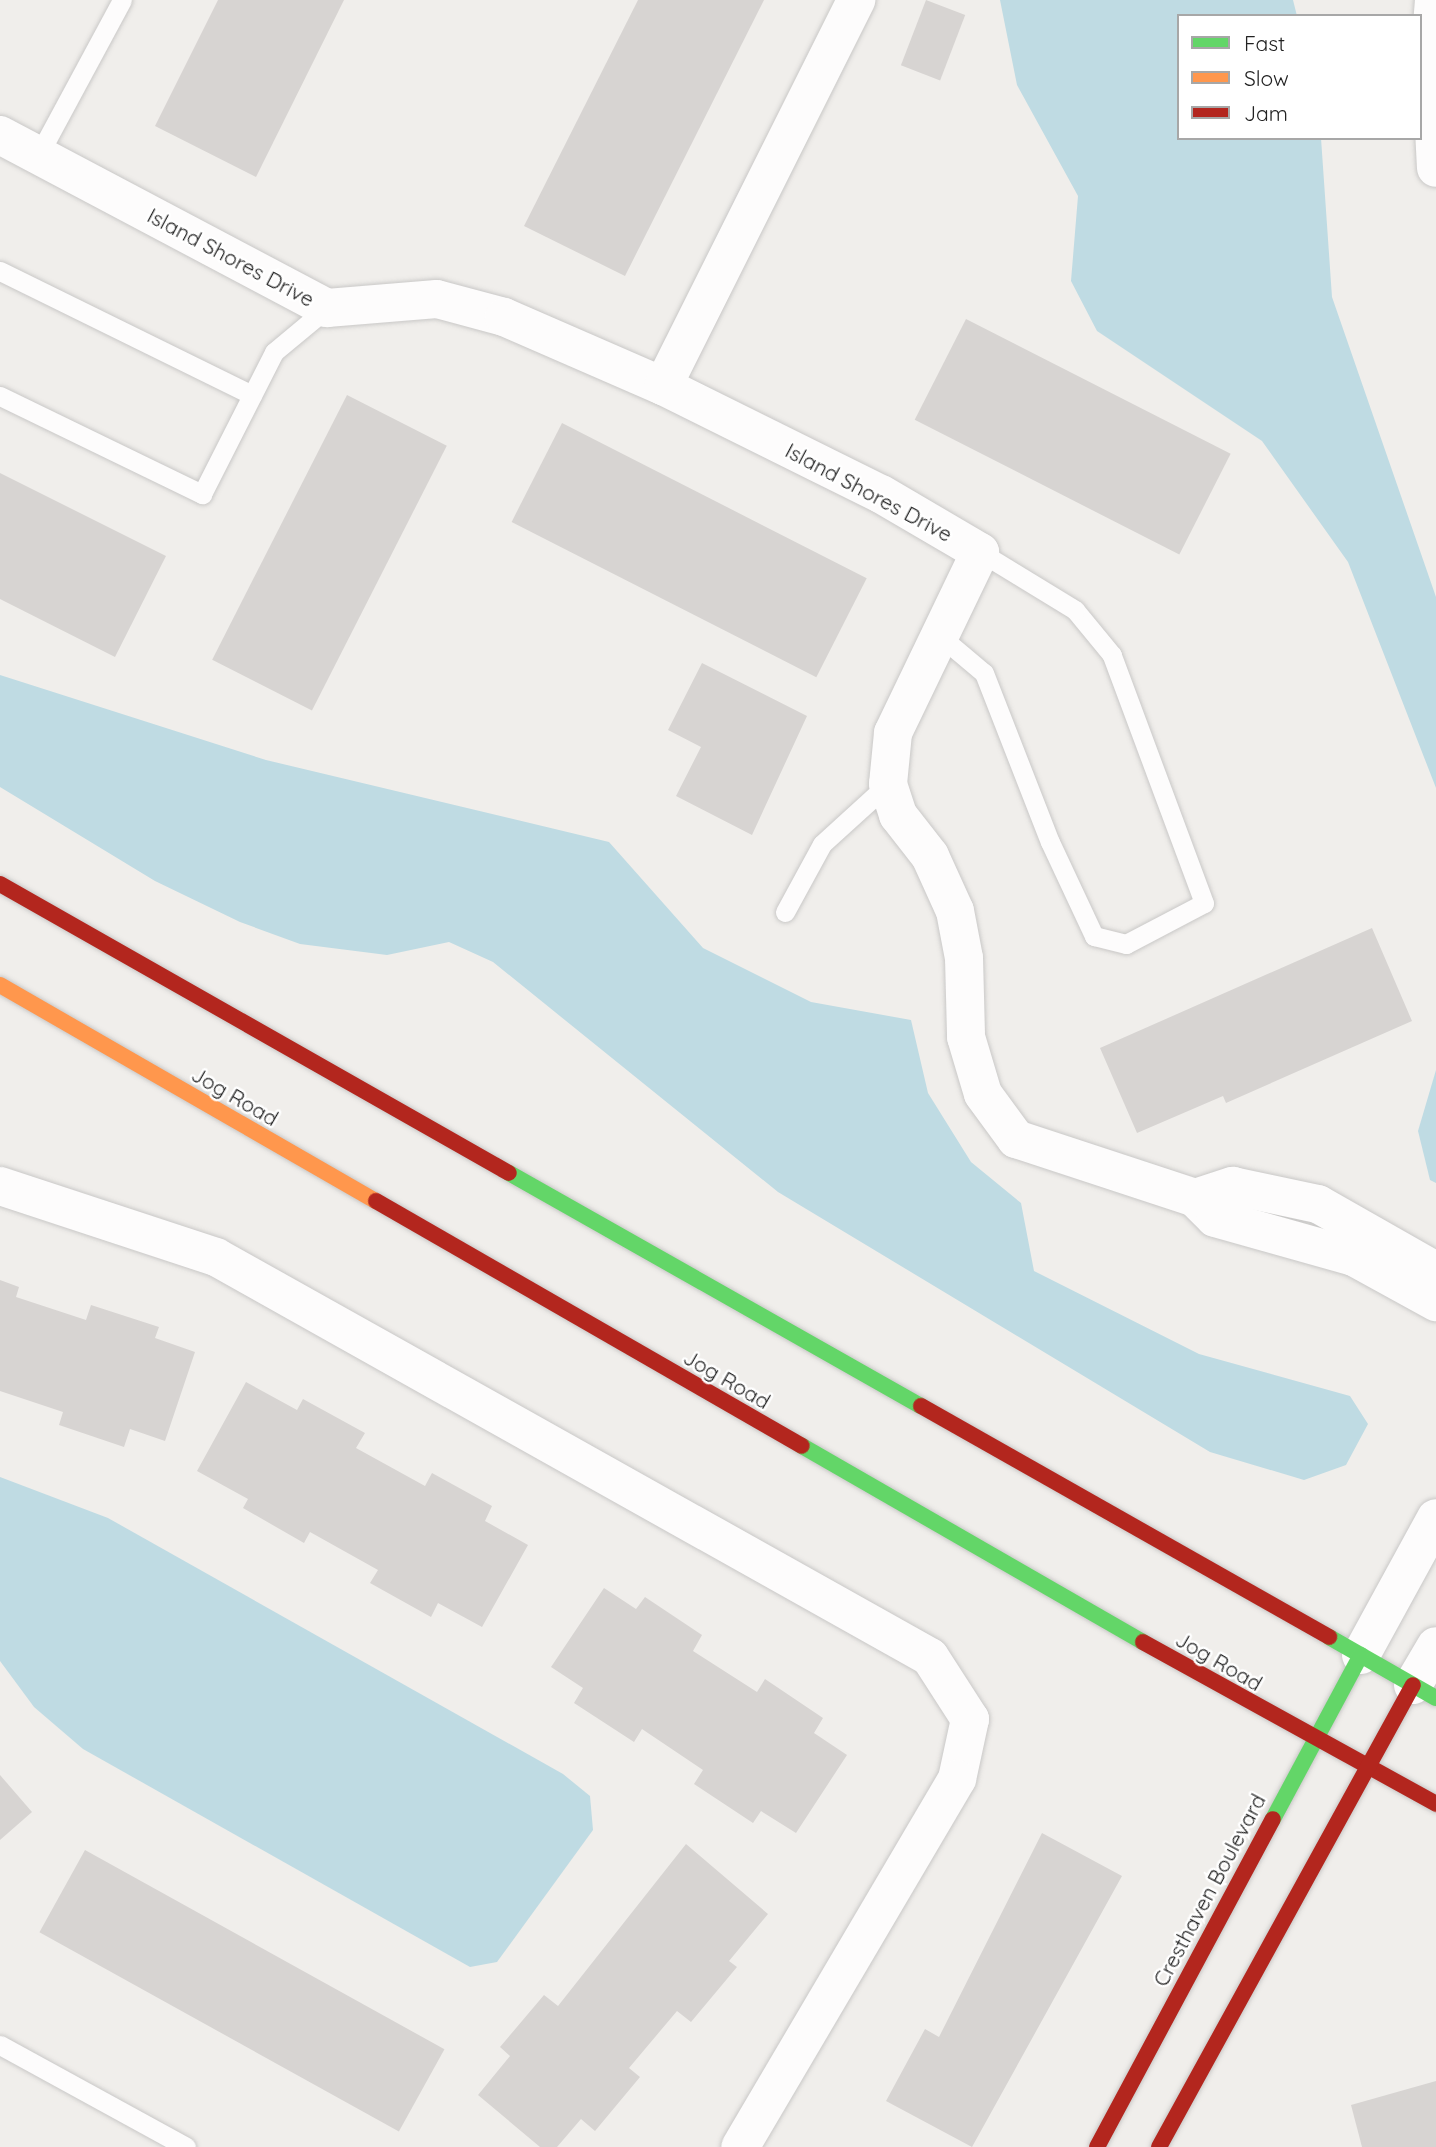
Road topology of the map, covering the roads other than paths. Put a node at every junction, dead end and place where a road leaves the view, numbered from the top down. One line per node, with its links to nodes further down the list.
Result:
1 (122, 0): 5 (lane)
2 (856, 0): 9 (street)
3 (1434, 0): 6 (street)
4 (0, 135): 5 (street, Island Shores Drive)
5 (38, 156): 8 (street, Island Shores Drive)
6 (1436, 168)
7 (0, 271): 10 (lane)
8 (327, 307): 9 (street, Island Shores Drive); 10 (lane)
9 (663, 386): 12 (street, Island Shores Drive)
10 (252, 395): 11 (lane)
11 (0, 396)
12 (980, 552): 13 (street); 13 (lane)
13 (940, 636): 14 (street)
14 (888, 784): 16 (lane); 19 (street)
15 (0, 884): 24 (main road)
16 (785, 912)
17 (0, 985): 26 (main road, Jog Road)
18 (0, 1186): 31 (street)
19 (1195, 1198): 20 (street); 21 (street)
20 (1436, 1271)
21 (1436, 1302)
22 (1436, 1518): 24 (street)
23 (1436, 1646): 25 (street)
24 (1361, 1655): 25 (main road); 26 (main road, Cresthaven Boulevard)
25 (1424, 1692): 27 (main road)
26 (1312, 1738): 27 (main road, Jog Road); 32 (main road, Cresthaven Boulevard)
27 (1370, 1767): 28 (main road, Jog Road); 33 (main road)
28 (1436, 1804)
29 (0, 2045): 30 (lane)
30 (186, 2147)
31 (740, 2147)
32 (1097, 2147)
33 (1159, 2147)

